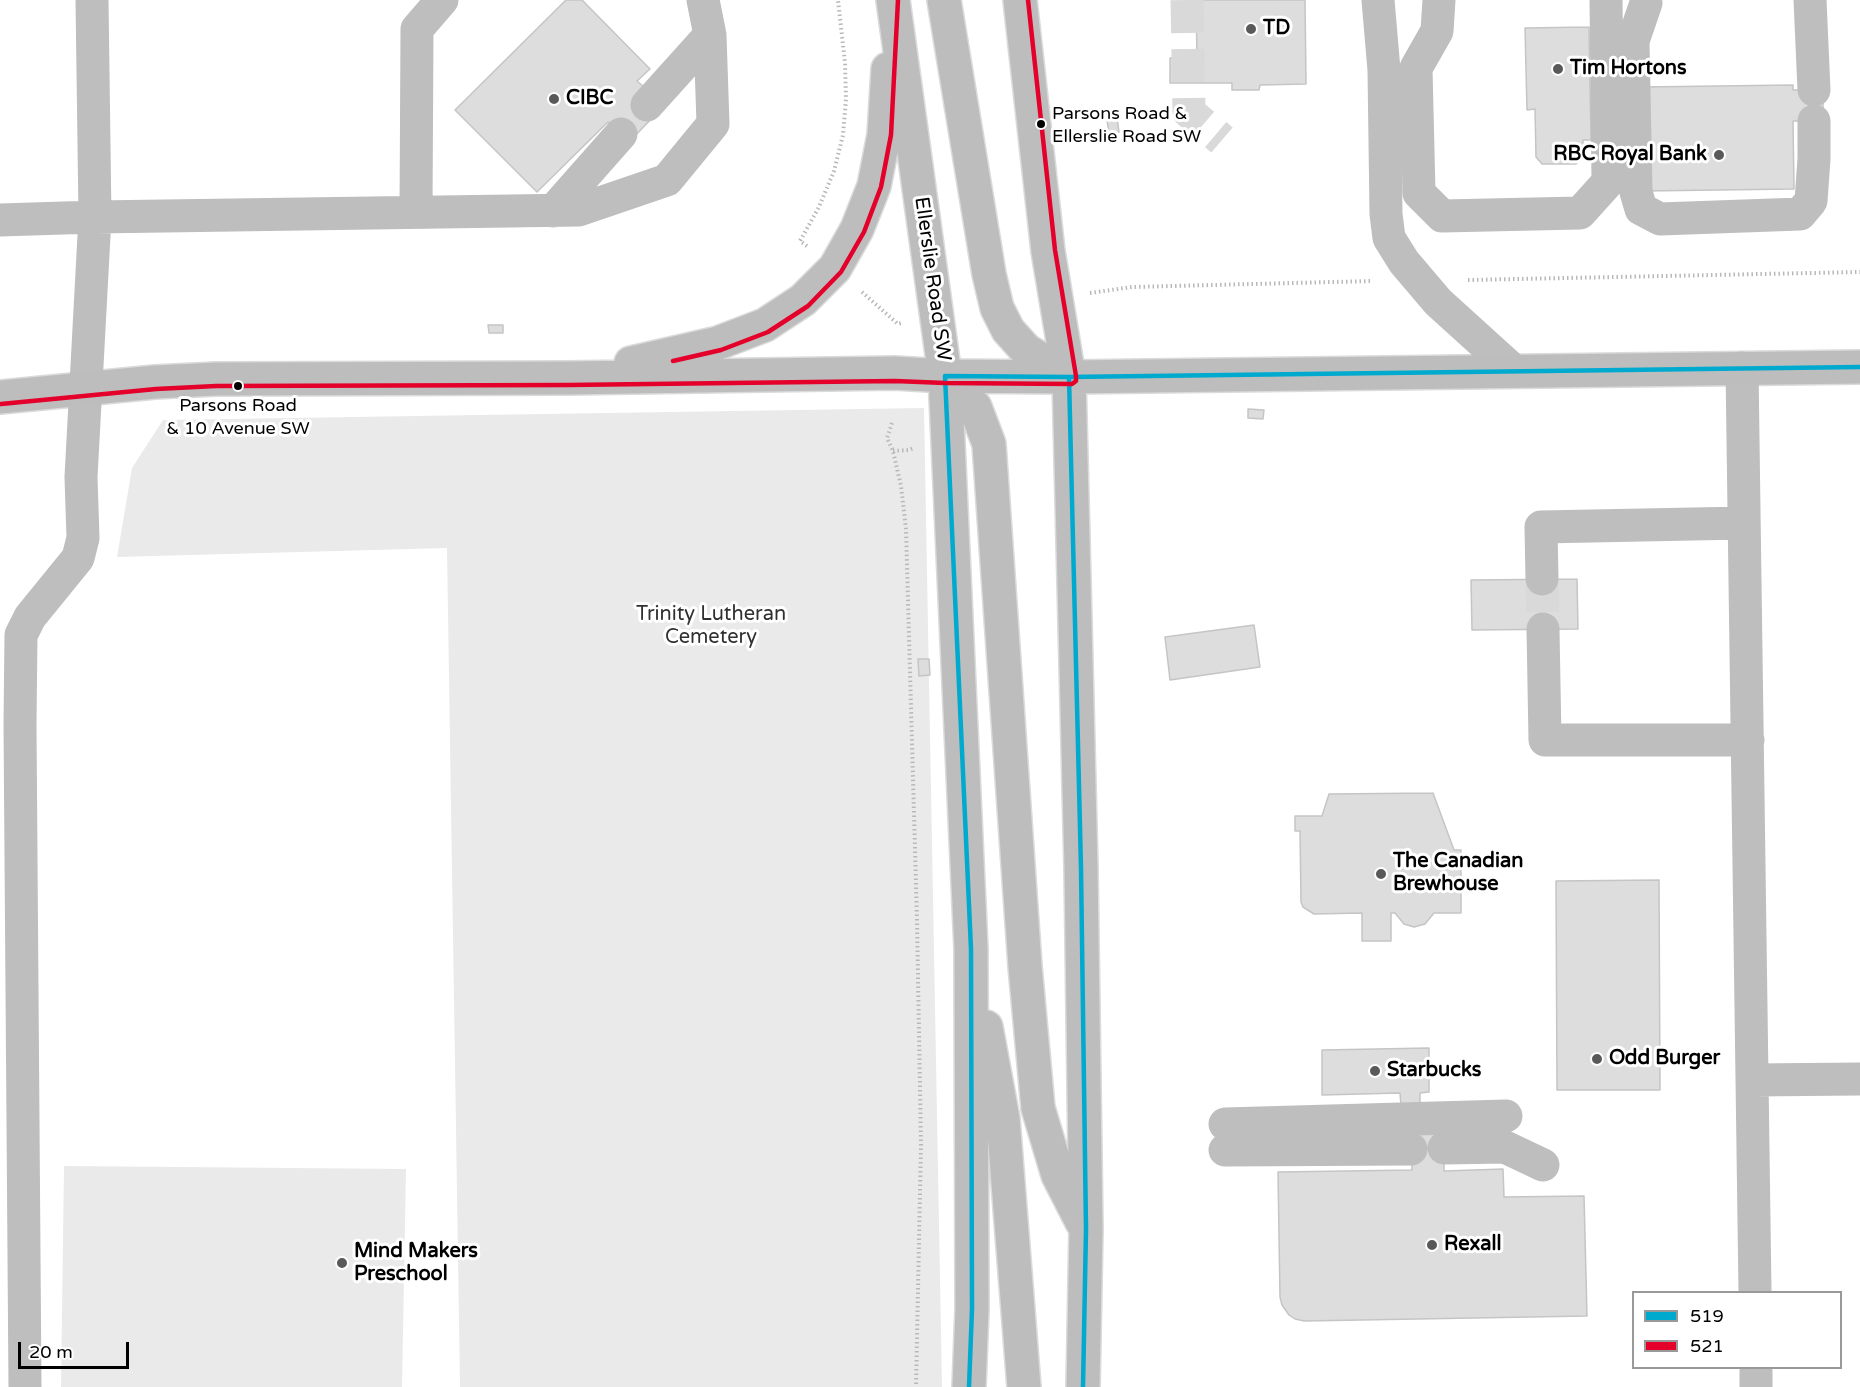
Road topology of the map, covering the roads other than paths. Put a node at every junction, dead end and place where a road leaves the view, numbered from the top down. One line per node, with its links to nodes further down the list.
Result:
1 (92, 0): 18 (lane)
2 (442, 0): 12 (lane)
3 (703, 0): 13 (lane)
4 (892, 0): 23 (main road, Ellerslie Road SW); 25 (main road)
5 (944, 0): 24 (main road)
6 (1020, 0): 24 (main road)
7 (1378, 0): 22 (lane)
8 (1439, 0): 9 (lane)
9 (1606, 0)
10 (1810, 0): 11 (lane)
11 (1646, 3)
12 (417, 14): 17 (lane)
13 (710, 35): 14 (lane); 16 (lane)
14 (647, 105)
15 (621, 134): 16 (lane)
16 (553, 211): 17 (lane)
17 (416, 212): 18 (lane)
18 (95, 216): 19 (lane); 26 (lane)
19 (0, 220)
20 (1860, 367): 21 (main road)
21 (1742, 368): 22 (main road); 28 (lane)
22 (1513, 370): 24 (main road)
23 (945, 376): 24 (main road); 25 (main road); 33 (main road, Ellerslie Road SW); 41 (main road)
24 (1069, 377): 41 (main road)
25 (567, 378): 26 (main road)
26 (86, 388): 27 (main road); 31 (lane)
27 (0, 397)
28 (1744, 523): 29 (lane); 32 (lane)
29 (1542, 579)
30 (1543, 629): 32 (lane)
31 (11, 632): 34 (lane)
32 (1748, 740): 36 (lane)
33 (971, 949): 45 (main road, Ellerslie Road SW); 46 (main road)
34 (11, 1044): 44 (lane)
35 (1860, 1078): 36 (lane)
36 (1752, 1080): 42 (lane)
37 (1506, 1116): 39 (lane)
38 (1444, 1148): 40 (lane)
39 (1411, 1149)
40 (1543, 1166)
41 (1086, 1229): 47 (main road)
42 (1755, 1291)
43 (1756, 1369): 48 (lane)
44 (25, 1387)
45 (969, 1387)
46 (1024, 1387)
47 (1083, 1387)
48 (1756, 1387)

